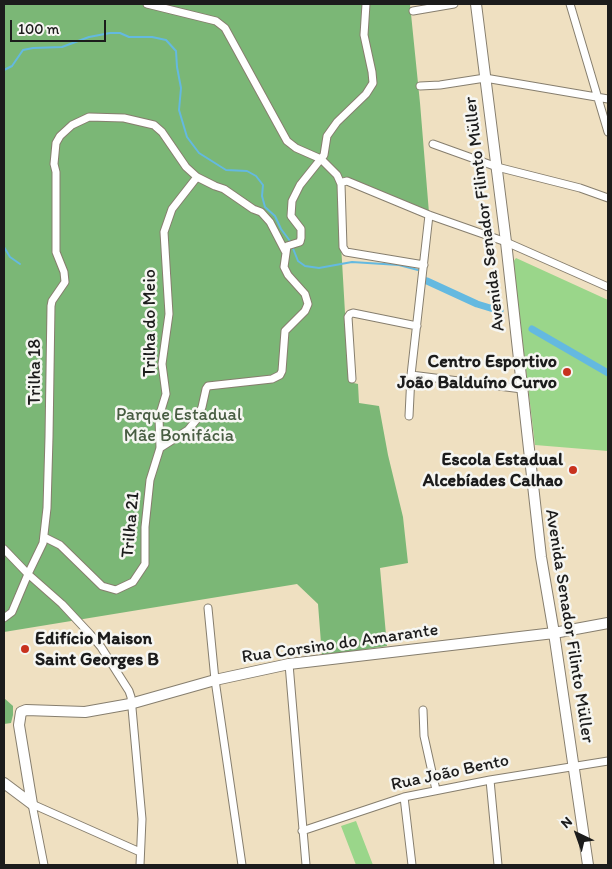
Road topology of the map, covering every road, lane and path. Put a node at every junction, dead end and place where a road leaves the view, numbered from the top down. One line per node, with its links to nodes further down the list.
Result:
1 (151, 4): 13 (street)
2 (366, 4): 13 (street)
3 (454, 4): 6 (street)
4 (476, 4): 7 (street, Avenida Senador Filinto Müller)
5 (570, 4): 9 (street)
6 (413, 11)
7 (486, 78): 8 (street); 9 (street); 14 (street, Avenida Senador Filinto Müller)
8 (420, 86)
9 (599, 98): 10 (street); 11 (street)
10 (608, 99)
11 (608, 132)
12 (433, 144): 14 (street)
13 (321, 159): 16 (street); 20 (street)
14 (496, 167): 17 (street); 19 (street, Avenida Senador Filinto Müller)
15 (197, 177): 20 (street); 28 (street, Trilha do Meio); 29 (street, Trilha 18)
16 (342, 184): 18 (street); 21 (street)
17 (608, 198)
18 (429, 215): 19 (street); 21 (street)
19 (506, 242): 22 (street); 26 (street, Avenida Senador Filinto Müller)
20 (286, 249): 28 (street)
21 (424, 265): 23 (street)
22 (608, 287)
23 (417, 326): 24 (street); 25 (street)
24 (411, 375): 26 (street); 27 (street)
25 (352, 379)
26 (522, 389): 35 (street, Avenida Senador Filinto Müller)
27 (410, 416)
28 (160, 448): 29 (street, Trilha 21)
29 (44, 537): 31 (street, Trilha 18)
30 (4, 549): 31 (street)
31 (28, 574): 33 (street, Trilha 18); 38 (street)
32 (208, 608): 37 (street)
33 (4, 618)
34 (608, 623): 35 (street, Rua Corsino do Amarante)
35 (554, 632): 36 (street, Rua Corsino do Amarante); 41 (street, Avenida Senador Filinto Müller)
36 (289, 664): 37 (street, Rua Corsino do Amarante); 47 (street)
37 (215, 680): 38 (street, Rua Corsino do Amarante); 51 (street)
38 (130, 704): 46 (street, Rua Corsino do Amarante); 48 (street)
39 (423, 710): 44 (street)
40 (608, 761): 41 (street, Rua João Bento)
41 (574, 767): 42 (street, Rua João Bento); 55 (street, Avenida Senador Filinto Müller)
42 (490, 780): 44 (street, Rua João Bento); 54 (street)
43 (4, 783): 46 (street)
44 (436, 790): 45 (street, Rua João Bento)
45 (404, 797): 47 (street, Rua João Bento); 53 (street)
46 (32, 804): 48 (street); 49 (street)
47 (302, 831): 52 (street)
48 (140, 852): 50 (street)
49 (44, 865)
50 (140, 865)
51 (242, 865)
52 (306, 865)
53 (412, 865)
54 (498, 865)
55 (588, 865)

